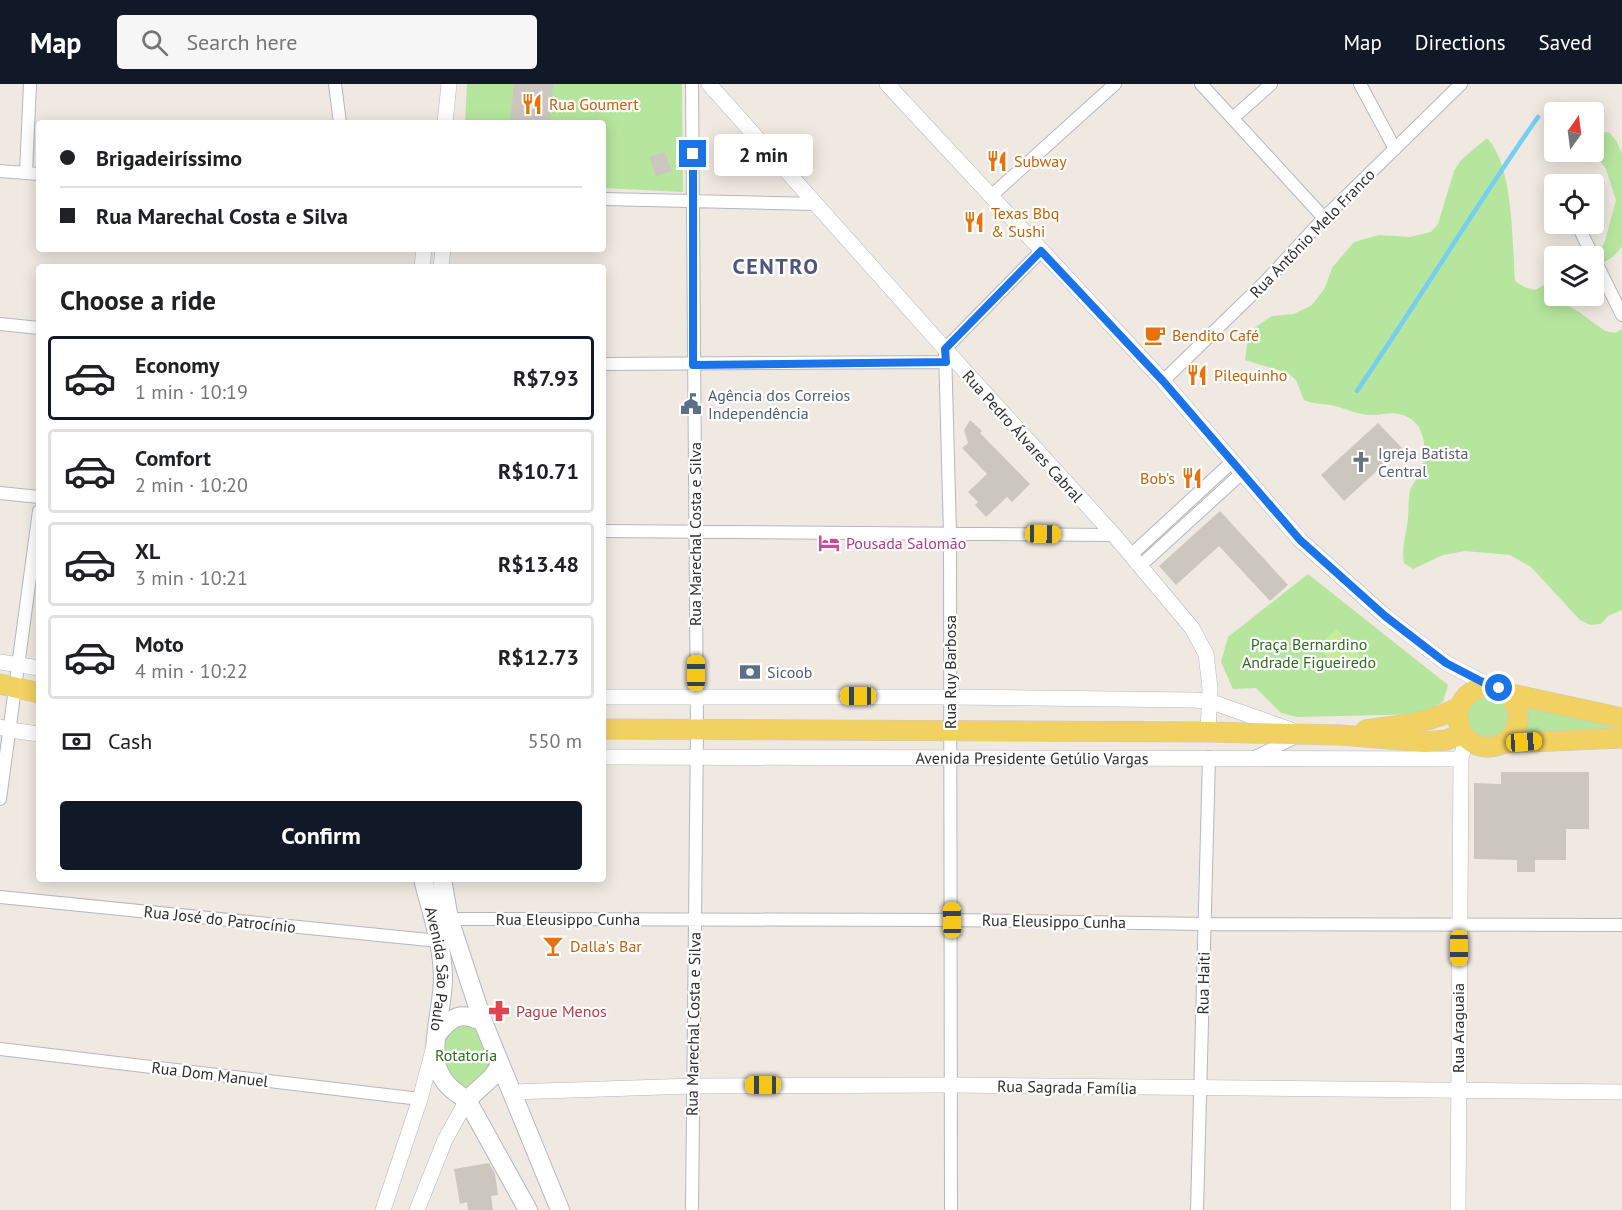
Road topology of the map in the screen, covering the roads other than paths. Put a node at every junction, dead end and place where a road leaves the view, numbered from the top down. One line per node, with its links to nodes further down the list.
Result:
1 (30, 84): 17 (street)
2 (335, 84): 13 (street)
3 (449, 84): 14 (street)
4 (692, 84): 21 (street, Rua Marechal Costa e Silva)
5 (708, 84): 22 (street, Rua Pedro Álvares Cabral)
6 (887, 84): 19 (street)
7 (1115, 84): 19 (street)
8 (1201, 84): 12 (street)
9 (1271, 84): 12 (street)
10 (1360, 84): 15 (street)
11 (1461, 84): 15 (street, Rua Antônio Melo Franco)
12 (1233, 118): 23 (street)
13 (340, 120)
14 (445, 120)
15 (1395, 148): 23 (street, Rua Antônio Melo Franco)
16 (0, 171): 17 (street)
17 (26, 173): 18 (street)
18 (36, 174)
19 (991, 196): 25 (street)
20 (606, 199): 21 (street)
21 (694, 201): 22 (street); 31 (street, Rua Marechal Costa e Silva)
22 (816, 204): 29 (street, Rua Pedro Álvares Cabral)
23 (1324, 218): 32 (street, Rua Antônio Melo Franco)
24 (1582, 234): 26 (street)
25 (1041, 251): 29 (street); 32 (street)
26 (1622, 315)
27 (0, 324): 28 (street)
28 (36, 328)
29 (945, 356): 31 (street); 39 (street, Rua Ruy Barbosa); 40 (street, Rua Pedro Álvares Cabral)
30 (606, 364): 31 (street)
31 (693, 365): 37 (street, Rua Marechal Costa e Silva)
32 (1163, 381): 33 (street)
33 (1238, 466): 41 (street); 46 (street)
34 (0, 494): 35 (street)
35 (36, 497)
36 (606, 531): 37 (street)
37 (695, 531): 39 (street); 48 (street, Rua Marechal Costa e Silva)
38 (36, 533): 43 (street)
39 (950, 534): 40 (street); 50 (street, Rua Ruy Barbosa)
40 (1114, 535): 41 (street, Rua Pedro Álvares Cabral)
41 (1135, 561): 51 (street, Rua Pedro Álvares Cabral)
42 (0, 662): 43 (street)
43 (18, 666): 44 (street); 45 (street)
44 (36, 668)
45 (8, 686): 47 (main road); 54 (street)
46 (1498, 690): 52 (main road); 53 (main road); 64 (main road)
47 (36, 692)
48 (696, 696): 49 (street, Avenida Presidente Getúlio Vargas); 50 (street, Avenida Presidente Getúlio Vargas); 56 (street, Rua Marechal Costa e Silva)
49 (606, 697)
50 (950, 697): 51 (street, Avenida Presidente Getúlio Vargas); 57 (street, Rua Ruy Barbosa)
51 (1209, 701): 58 (street, Rua Pedro Álvares Cabral); 60 (street, Avenida Presidente Getúlio Vargas)
52 (1459, 707): 61 (main road, Avenida Presidente Getúlio Vargas); 62 (main road)
53 (1622, 718)
54 (5, 729): 59 (street); 71 (street)
55 (606, 729): 56 (main road, Avenida Presidente Getúlio Vargas)
56 (697, 729): 57 (main road, Avenida Presidente Getúlio Vargas); 68 (street, Rua Marechal Costa e Silva)
57 (950, 730): 58 (main road, Avenida Presidente Getúlio Vargas); 66 (street, Rua Ruy Barbosa)
58 (1208, 732): 60 (main road, Avenida Presidente Getúlio Vargas)
59 (36, 734)
60 (1302, 734): 61 (main road, Avenida Presidente Getúlio Vargas); 69 (street)
61 (1341, 735): 62 (main road, Avenida Presidente Getúlio Vargas)
62 (1465, 736): 64 (main road); 70 (street, Rua Araguaia)
63 (1622, 738): 64 (main road)
64 (1504, 743)
65 (606, 757): 68 (street, Avenida Presidente Getúlio Vargas)
66 (950, 757): 67 (street, Avenida Presidente Getúlio Vargas); 68 (street, Avenida Presidente Getúlio Vargas); 77 (street, Rua Ruy Barbosa)
67 (1209, 757): 69 (street, Avenida Presidente Getúlio Vargas); 78 (street, Rua Haiti)
68 (696, 758): 76 (street, Rua Marechal Costa e Silva)
69 (1254, 758): 70 (street, Avenida Presidente Getúlio Vargas)
70 (1461, 759): 79 (street, Rua Araguaia)
71 (0, 799)
72 (424, 882): 81 (main road, Avenida São Paulo)
73 (443, 882): 75 (main road, Avenida São Paulo)
74 (0, 897): 81 (street, Rua José do Patrocínio)
75 (449, 919): 76 (street, Rua Eleusippo Cunha); 82 (main road, Avenida São Paulo)
76 (694, 920): 77 (street, Rua Eleusippo Cunha); 87 (street, Rua Marechal Costa e Silva)
77 (952, 920): 78 (street, Rua Eleusippo Cunha); 86 (street, Rua Ruy Barbosa)
78 (1204, 924): 79 (street, Rua Eleusippo Cunha); 88 (street, Rua Haiti)
79 (1459, 925): 80 (street, Rua Eleusippo Cunha); 89 (street, Rua Araguaia)
80 (1622, 925)
81 (439, 941): 83 (main road, Avenida São Paulo)
82 (483, 1022): 83 (main road); 85 (main road, Avenida São Paulo)
83 (437, 1035): 92 (street); 93 (main road, Avenida São Paulo)
84 (0, 1049): 92 (street, Rua Dom Manuel)
85 (500, 1066): 90 (main road, Avenida São Paulo); 93 (main road)
86 (951, 1085): 87 (street, Rua Sagrada Família); 88 (street, Rua Sagrada Família); 99 (street, Rua Ruy Barbosa)
87 (693, 1086): 90 (street, Rua Sagrada Família); 98 (street, Rua Marechal Costa e Silva)
88 (1200, 1089): 89 (street, Rua Sagrada Família); 100 (street, Rua Haiti)
89 (1458, 1090): 91 (street, Rua Sagrada Família); 101 (street, Rua Araguaia)
90 (512, 1092): 97 (main road, Avenida São Paulo)
91 (1622, 1092)
92 (420, 1099): 94 (street)
93 (467, 1100): 95 (street); 96 (main road, Avenida São Paulo)
94 (383, 1210)
95 (417, 1210)
96 (528, 1210)
97 (560, 1210)
98 (692, 1210)
99 (951, 1210)
100 (1197, 1210)
101 (1458, 1210)

